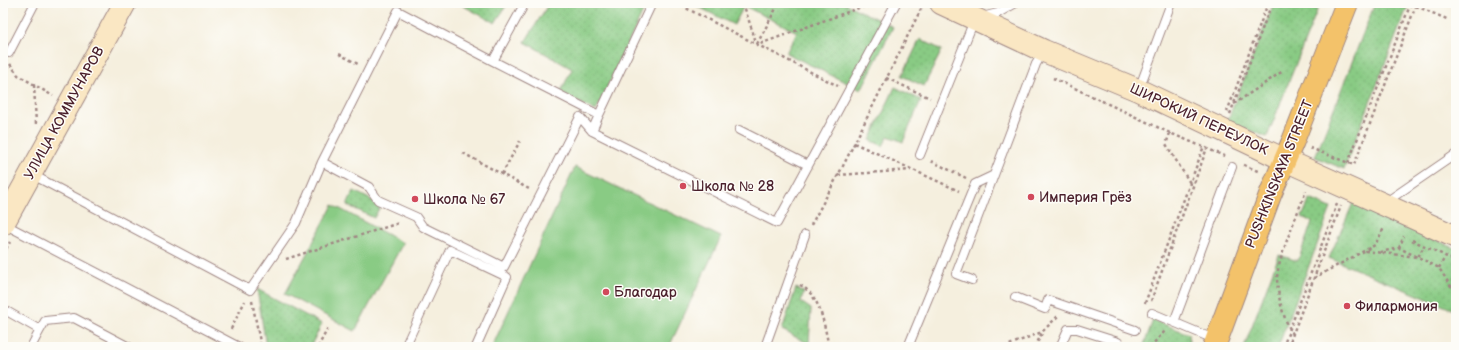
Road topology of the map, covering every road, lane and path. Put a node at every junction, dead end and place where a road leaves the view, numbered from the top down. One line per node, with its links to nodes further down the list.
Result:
1 (34, 3): 22 (lane)
2 (125, 3): 54 (street, УЛИЦА КОММУНАРОВ)
3 (525, 3): 24 (lane)
4 (652, 3): 35 (lane)
5 (676, 3): 20 (path)
6 (743, 3): 20 (path)
7 (779, 3): 20 (path)
8 (877, 3): 20 (path)
9 (896, 3): 30 (lane)
10 (1016, 3): 18 (lane)
11 (1171, 3): 29 (lane)
12 (1268, 3): 34 (path)
13 (1272, 3): 33 (path)
14 (1347, 3): 47 (main road, PUSHKINSKAYA STREET)
15 (1411, 3): 49 (path)
16 (1416, 4): 19 (path); 51 (path)
17 (932, 5): 18 (street, ШИРОКИЙ ПЕРЕУЛОК); 27 (path)
18 (972, 11): 21 (street, ШИРОКИЙ ПЕРЕУЛОК); 32 (lane)
19 (1449, 20)
20 (757, 45): 30 (path)
21 (1044, 51): 29 (street, ШИРОКИЙ ПЕРЕУЛОК); 57 (lane)
22 (9, 53): 28 (path)
23 (339, 54): 25 (path)
24 (494, 61): 25 (lane); 35 (lane)
25 (368, 68): 48 (lane)
26 (1283, 71): 33 (path)
27 (886, 78): 32 (path); 41 (path)
28 (34, 84): 31 (path); 36 (path)
29 (1138, 90): 47 (street, ШИРОКИЙ ПЕРЕУЛОК)
30 (848, 91): 50 (lane)
31 (59, 99)
32 (940, 102): 46 (lane)
33 (1234, 104): 34 (path); 34 (path)
34 (1229, 108)
35 (598, 115): 38 (lane)
36 (36, 130)
37 (739, 130): 50 (lane)
38 (592, 131): 50 (lane); 61 (lane)
39 (1170, 133): 59 (path)
40 (520, 141): 55 (path)
41 (854, 143): 53 (path); 56 (path)
42 (1204, 146): 59 (path)
43 (1207, 148): 86 (path)
44 (463, 153): 55 (path)
45 (1456, 154): 65 (lane)
46 (920, 155): 58 (path)
47 (1285, 160): 65 (street, ШИРОКИЙ ПЕРЕУЛОК); 99 (main road, PUSHKINSKAYA STREET)
48 (322, 162): 66 (lane); 78 (lane)
49 (1348, 163)
50 (808, 165)
51 (1354, 165)
52 (1232, 167): 90 (lane)
53 (912, 170): 56 (path); 62 (path)
54 (31, 174): 67 (street, УЛИЦА КОММУНАРОВ); 83 (lane)
55 (502, 174): 61 (path)
56 (838, 175): 69 (path)
57 (994, 175): 62 (lane); 82 (lane)
58 (970, 180)
59 (1190, 184): 94 (path)
60 (1306, 190): 92 (path)
61 (540, 196): 66 (lane)
62 (970, 196): 109 (lane)
63 (1338, 201): 92 (path)
64 (1343, 202): 81 (path)
65 (1383, 204): 70 (street, ШИРОКИЙ ПЕРЕУЛОК)
66 (416, 217): 78 (path)
67 (3, 224): 97 (lane)
68 (1384, 228): 73 (path)
69 (805, 235): 80 (lane)
70 (1456, 237)
71 (1424, 246): 72 (path); 75 (path); 76 (path)
72 (1399, 248): 74 (path); 75 (path)
73 (1364, 251): 74 (path); 81 (path)
74 (1380, 252): 75 (path)
75 (1418, 257): 79 (path)
76 (1445, 257): 77 (path); 79 (path)
77 (1456, 261)
78 (267, 266): 83 (lane)
79 (1440, 268): 84 (path)
80 (789, 279): 107 (lane); 108 (path)
81 (1314, 279): 96 (path)
82 (972, 280)
83 (250, 290): 97 (path); 103 (path)
84 (1456, 291)
85 (1015, 297): 87 (lane)
86 (1151, 302)
87 (1066, 306): 94 (lane); 95 (path)
88 (3, 309): 93 (lane)
89 (1152, 313): 90 (lane)
90 (1174, 322): 99 (lane); 113 (path)
91 (328, 328): 104 (path)
92 (1289, 329): 96 (path); 114 (path)
93 (40, 330): 100 (lane); 101 (lane)
94 (1135, 330)
95 (1042, 332): 110 (path); 111 (path)
96 (1293, 334): 115 (path)
97 (226, 340): 102 (lane)
98 (1118, 342): 112 (lane)
99 (1216, 344)
100 (31, 347)
101 (128, 347)
102 (239, 347)
103 (261, 347)
104 (318, 347)
105 (405, 347): 106 (lane)
106 (476, 347)
107 (765, 347)
108 (829, 347)
109 (908, 347)
110 (1004, 347)
111 (1035, 347)
112 (1060, 347)
113 (1150, 347)
114 (1283, 347)
115 (1288, 347)

